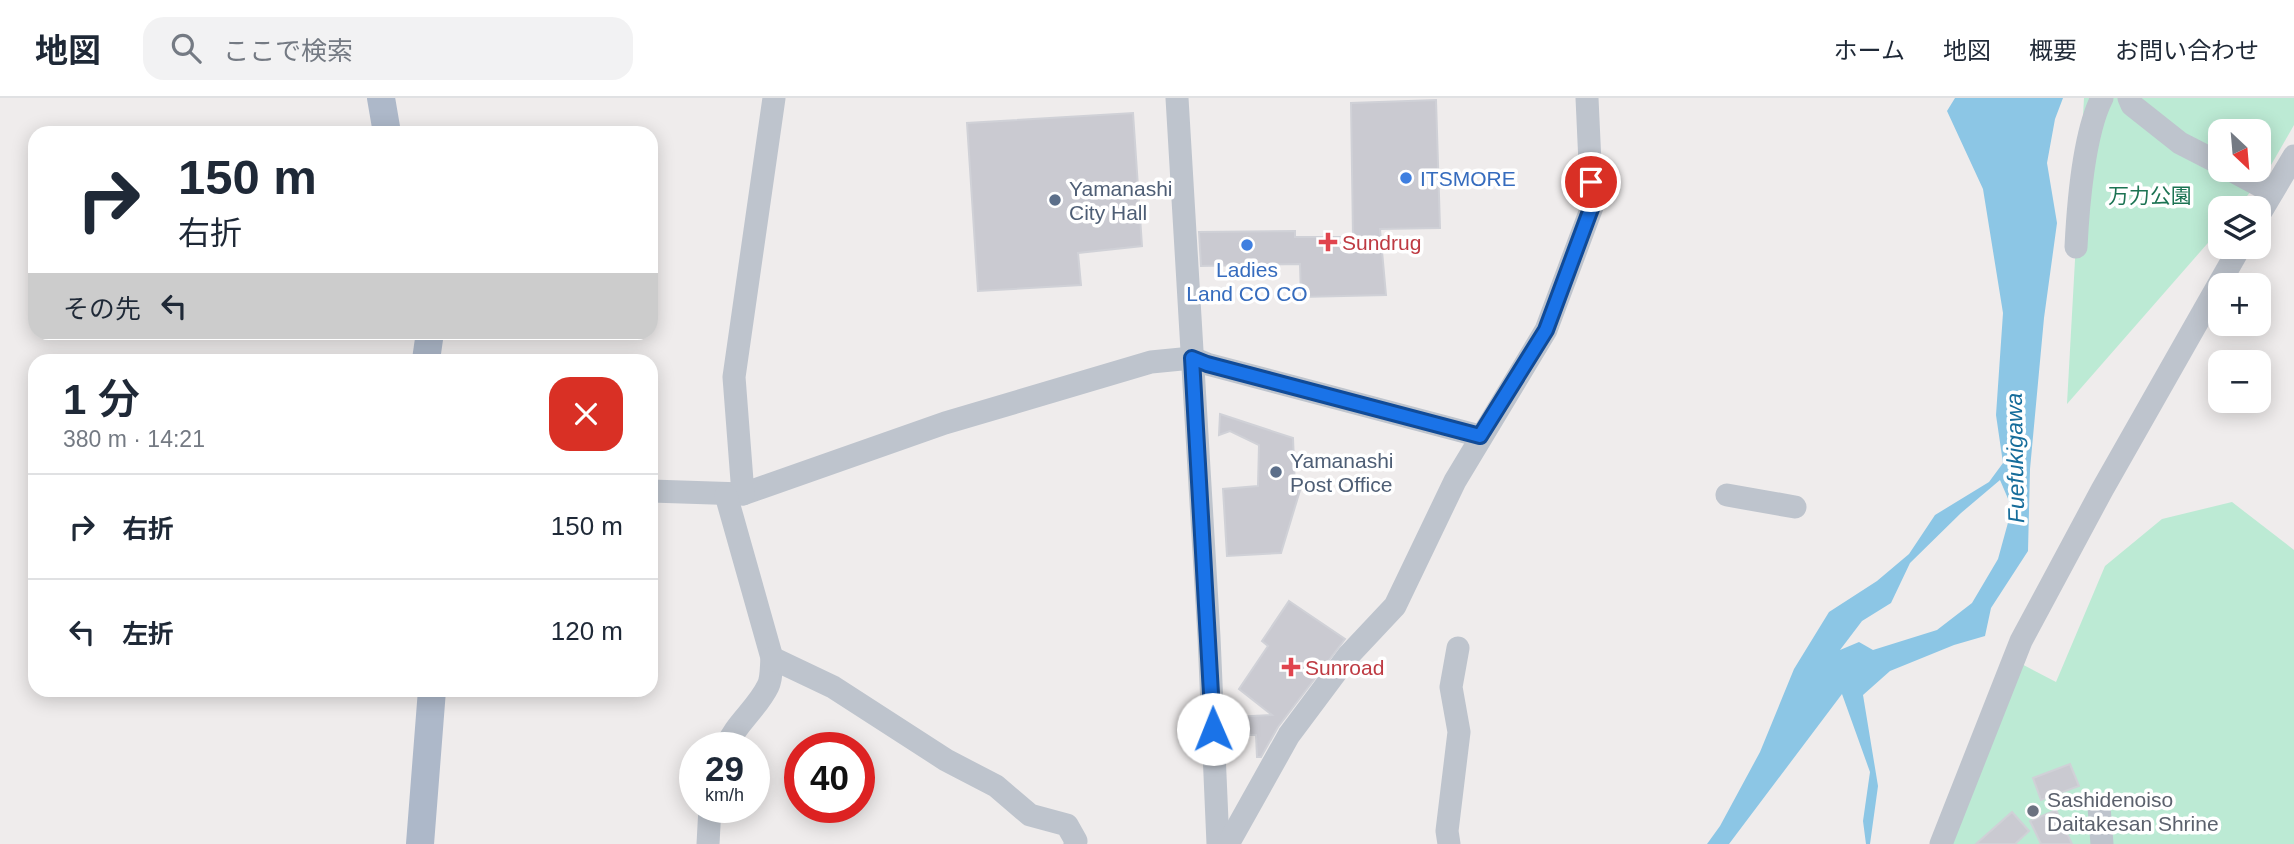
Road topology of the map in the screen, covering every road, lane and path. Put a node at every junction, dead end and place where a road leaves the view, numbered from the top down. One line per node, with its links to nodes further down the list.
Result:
1 (381, 98): 7 (main road)
2 (774, 98): 18 (street)
3 (1177, 98): 15 (street)
4 (1587, 98): 16 (street)
5 (2102, 98): 13 (street)
6 (2129, 98): 9 (street)
7 (386, 126)
8 (2294, 156): 11 (street)
9 (2208, 157)
10 (2253, 182): 11 (street)
11 (2272, 192): 12 (street)
12 (2270, 196)
13 (2076, 247)
14 (2234, 259): 33 (street)
15 (1192, 358): 16 (street); 18 (street); 30 (street)
16 (1480, 436): 31 (street)
17 (658, 491): 18 (street)
18 (734, 495): 22 (street)
19 (1727, 495): 20 (street)
20 (1795, 507)
21 (1458, 648): 32 (street)
22 (772, 658): 24 (street); 29 (street)
23 (431, 697): 27 (main road)
24 (734, 732)
25 (2099, 807): 34 (street)
26 (709, 823): 28 (street)
27 (420, 844)
28 (708, 844)
29 (1075, 844)
30 (1218, 844)
31 (1228, 844)
32 (1449, 844)
33 (1941, 844)
34 (2102, 844)

